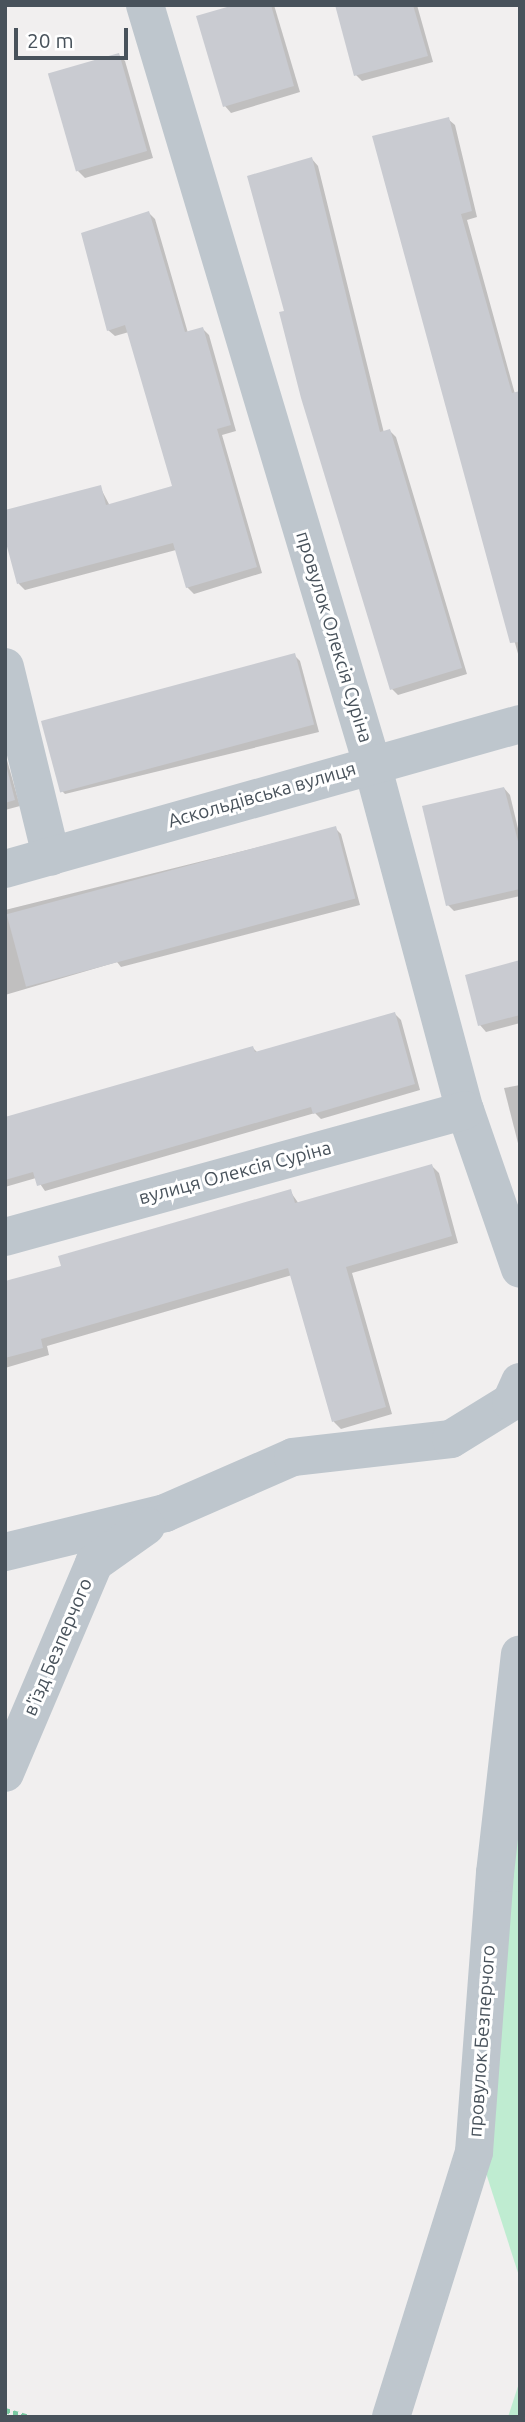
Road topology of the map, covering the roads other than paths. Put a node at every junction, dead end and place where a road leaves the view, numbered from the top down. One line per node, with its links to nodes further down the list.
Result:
1 (145, 5): 4 (street, провулок Олексія Суріна)
2 (5, 667): 5 (street)
3 (520, 724): 4 (street, Аскольдівська вулиця)
4 (372, 764): 5 (street, Аскольдівська вулиця); 7 (street, провулок Олексія Суріна)
5 (51, 856): 6 (street, Аскольдівська вулиця)
6 (5, 869)
7 (465, 1110): 8 (street, вулиця Олексія Суріна); 9 (street, провулок Олексія Суріна)
8 (5, 1237)
9 (520, 1269)
10 (520, 1382): 11 (street)
11 (164, 1513): 12 (street); 14 (street, в'їзд Безперчого)
12 (5, 1552)
13 (520, 1654): 15 (street, провулок Безперчого)
14 (5, 1773)
15 (391, 2417)

